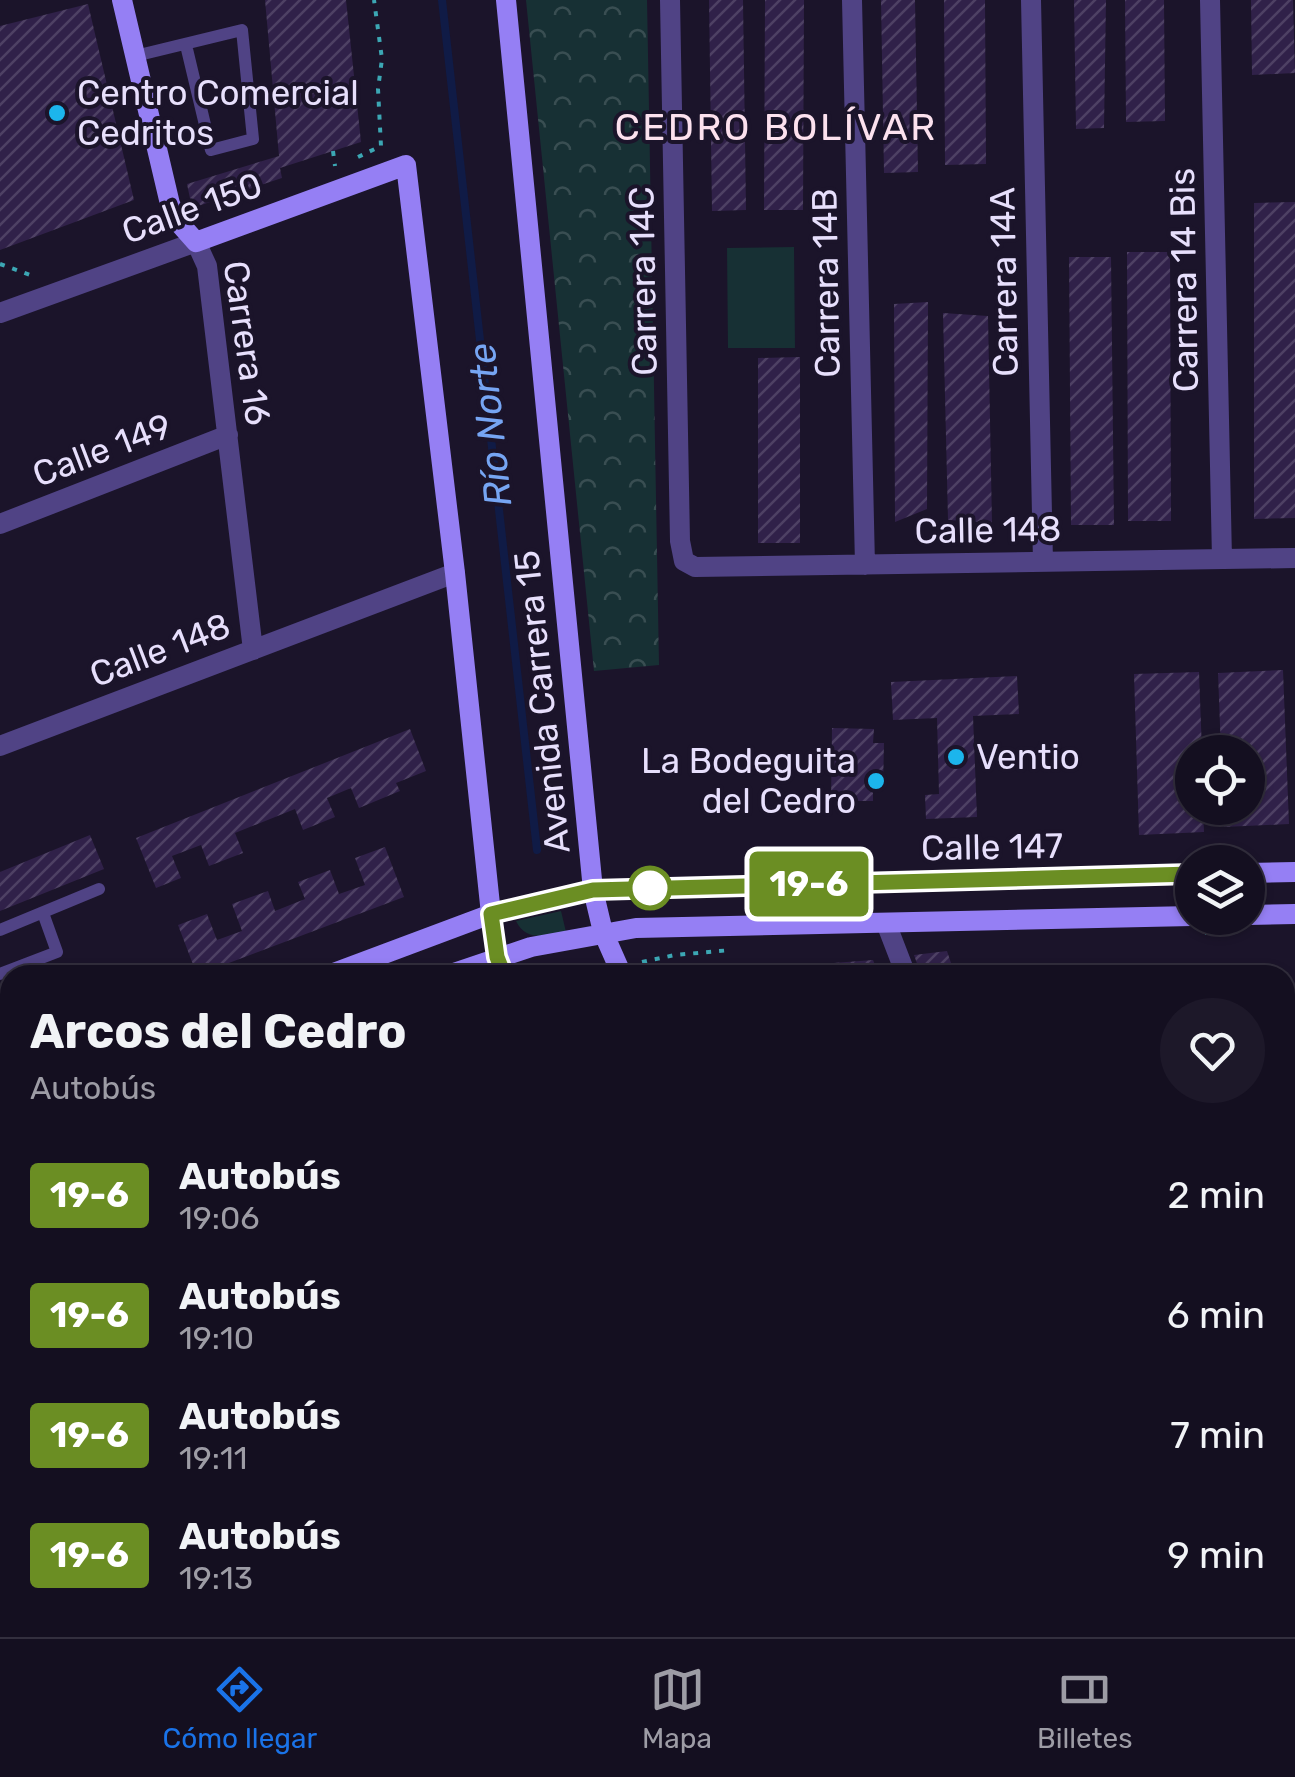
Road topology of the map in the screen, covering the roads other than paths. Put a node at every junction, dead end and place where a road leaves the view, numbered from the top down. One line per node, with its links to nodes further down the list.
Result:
1 (122, 0): 8 (street, Carrera 16)
2 (506, 0): 26 (street, Avenida Carrera 15)
3 (670, 0): 16 (street, Carrera 14C)
4 (852, 0): 18 (street, Carrera 14B)
5 (1031, 0): 17 (street, Carrera 14A)
6 (1210, 0): 15 (street, Carrera 14 Bis)
7 (186, 45): 7 (lane); 8 (lane)
8 (136, 56): 10 (street, Carrera 16)
9 (406, 164): 10 (street, Calle 150); 19 (street, Avenida Carrera 15)
10 (196, 242): 11 (street, Calle 150); 12 (street, Carrera 16)
11 (0, 313)
12 (228, 436): 13 (street, Calle 149); 20 (street, Carrera 16)
13 (0, 524)
14 (1295, 558): 15 (street, Calle 148)
15 (1222, 559): 17 (street, Calle 148)
16 (684, 560): 18 (street, Calle 148)
17 (1043, 562): 18 (street, Calle 148)
18 (865, 564)
19 (455, 573): 20 (street, Calle 148); 28 (street, Avenida Carrera 15)
20 (253, 650): 21 (street, Calle 148)
21 (0, 746)
22 (1295, 872): 23 (street)
23 (1265, 873)
24 (1175, 874): 26 (street, Calle 147)
25 (99, 889): 27 (lane)
26 (593, 890): 28 (street, Calle 147); 34 (street, Avenida Carrera 15)
27 (43, 913): 33 (lane); 35 (lane)
28 (491, 914): 36 (street, Calle 147); 37 (street, Avenida Carrera 15)
29 (1295, 914): 30 (street)
30 (1265, 915)
31 (1175, 916): 32 (street, Calle 147)
32 (886, 923): 34 (street, Calle 147); 40 (street)
33 (0, 930)
34 (603, 932): 38 (street, Calle 147); 39 (street, Avenida Carrera 15)
35 (23, 965)
36 (355, 965)
37 (501, 965)
38 (504, 965)
39 (627, 965)
40 (902, 965)

